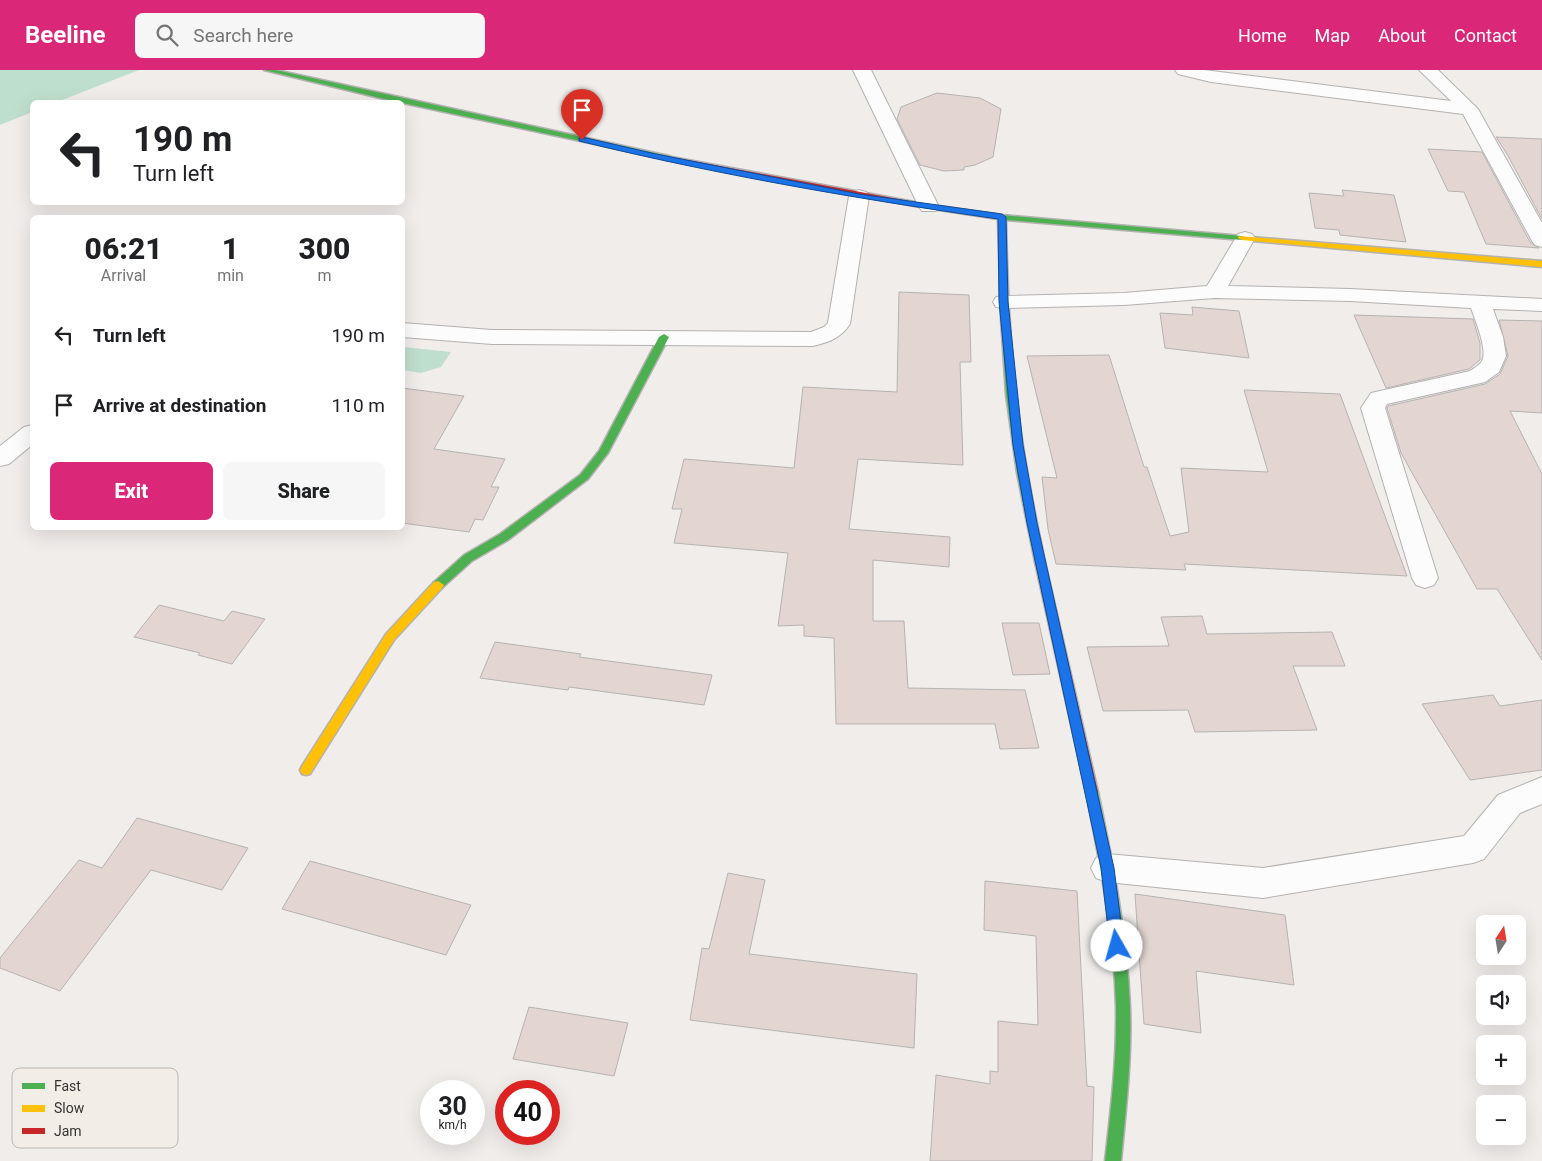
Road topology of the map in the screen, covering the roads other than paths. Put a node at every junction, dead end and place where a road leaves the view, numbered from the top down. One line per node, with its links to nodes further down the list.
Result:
1 (267, 70): 5 (street)
2 (862, 70): 9 (street)
3 (1184, 70): 7 (street)
4 (1428, 70): 7 (street)
5 (401, 100)
6 (405, 101): 8 (street)
7 (1470, 109): 12 (street)
8 (859, 196): 9 (street); 19 (street)
9 (929, 207): 10 (street)
10 (1002, 217): 11 (street); 15 (street)
11 (1245, 238): 13 (street); 14 (street)
12 (1542, 241)
13 (1542, 264)
14 (1214, 292): 15 (street); 16 (street)
15 (1004, 302): 25 (street)
16 (1480, 304): 17 (street); 22 (street)
17 (1542, 305)
18 (405, 330): 19 (street)
19 (664, 337): 23 (street)
20 (30, 436): 21 (street)
21 (0, 458)
22 (1425, 578)
23 (306, 770)
24 (1542, 790): 25 (street)
25 (1108, 868): 26 (street)
26 (1113, 1161)

